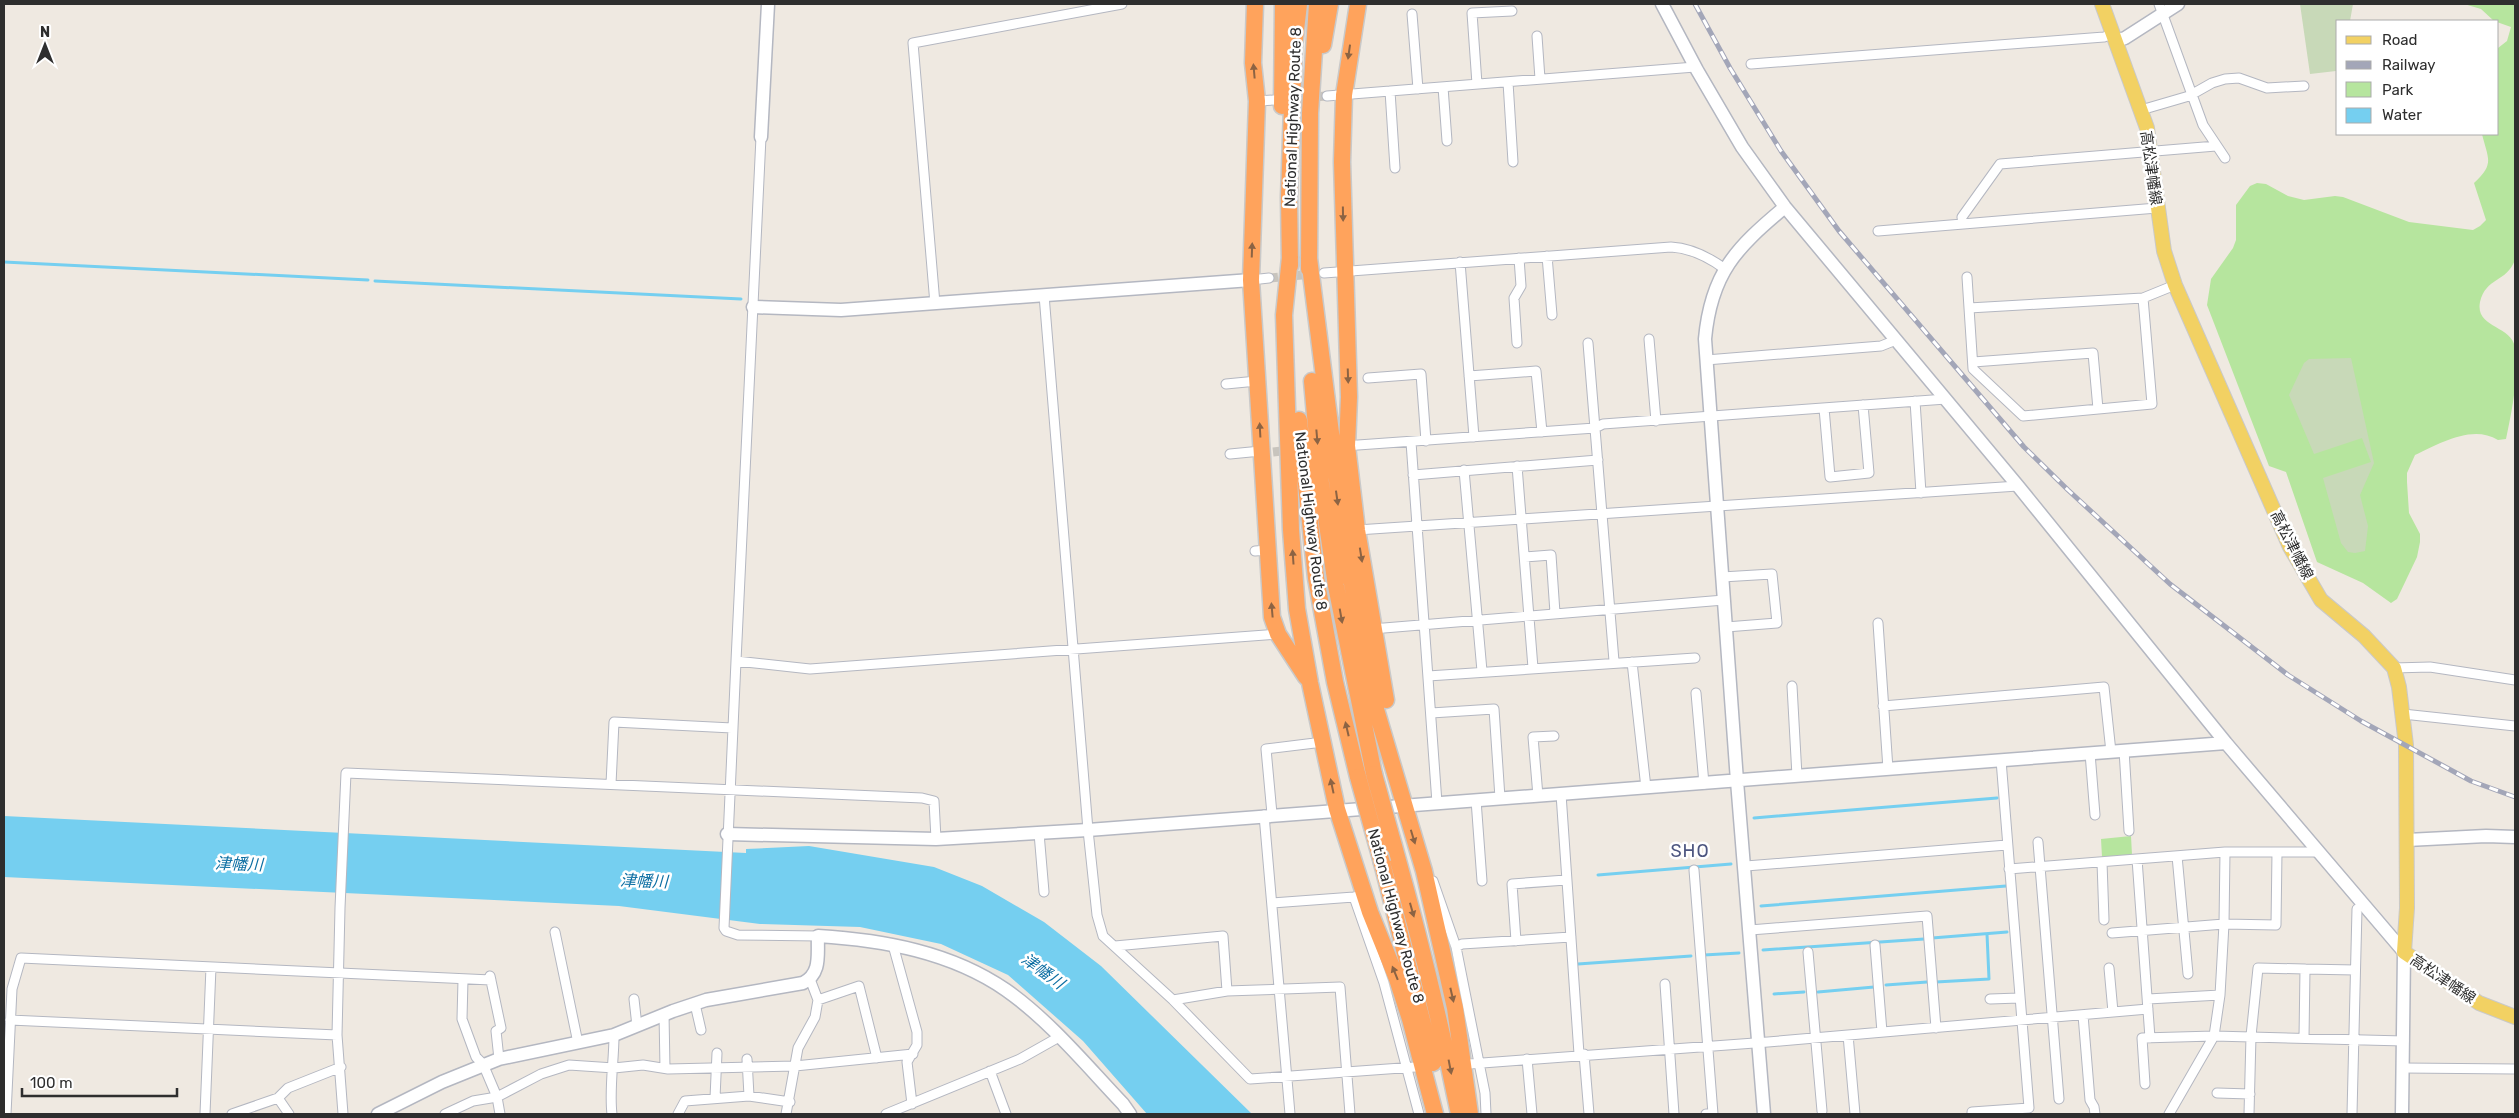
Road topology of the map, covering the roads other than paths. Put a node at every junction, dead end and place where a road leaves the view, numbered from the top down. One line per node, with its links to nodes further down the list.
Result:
1 (768, 4): 32 (street)
2 (1122, 4): 59 (street)
3 (1254, 4): 30 (highway, one-way to 3)
4 (1283, 4): 40 (highway)
5 (1299, 4): 40 (highway, National Highway Route 8)
6 (1317, 4): 39 (highway, National Highway Route 8)
7 (1330, 4): 39 (highway)
8 (1358, 4): 27 (highway, one-way to 27)
9 (1662, 4): 18 (street)
10 (2102, 4): 16 (main road, 高松津幡線)
11 (2178, 4): 12 (street)
12 (2160, 10): 16 (street); 26 (street)
13 (1512, 11): 21 (street)
14 (1412, 14): 24 (street)
15 (1537, 36): 19 (street)
16 (2114, 38): 17 (street); 31 (main road, 高松津幡線)
17 (1751, 64)
18 (1696, 68): 19 (street); 41 (street)
19 (1540, 80): 20 (street)
20 (1508, 82): 21 (street); 37 (street)
21 (1476, 84): 23 (street)
22 (2304, 86): 26 (street)
23 (1443, 87): 24 (street); 33 (street)
24 (1418, 89): 25 (street)
25 (1390, 91): 27 (street); 38 (street)
26 (2191, 94): 31 (street); 34 (street)
27 (1344, 95): 28 (street); 51 (highway, one-way to 51)
28 (1327, 96)
29 (1274, 100): 30 (street)
30 (1257, 101): 55 (highway, one-way to 30)
31 (2141, 110): 35 (main road, 高松津幡線)
32 (761, 137): 60 (street)
33 (1447, 142)
34 (2216, 146): 35 (street); 36 (street)
35 (2150, 150): 42 (main road, 高松津幡線); 43 (street)
36 (2225, 158)
37 (1513, 162)
38 (1395, 168)
39 (1309, 196): 47 (highway, National Highway Route 8)
40 (1289, 197): 46 (highway, National Highway Route 8)
41 (1785, 207): 50 (street); 64 (street)
42 (2157, 208): 43 (street); 56 (main road, 高松津幡線)
43 (1963, 224): 44 (street)
44 (1878, 231)
45 (1547, 256): 48 (street); 50 (street); 62 (street)
46 (1290, 257): 122 (highway, one-way to 46); 138 (highway, National Highway Route 8, one-way to 46)
47 (1309, 258): 136 (highway, one-way to 136); 138 (highway, National Highway Route 8, one-way to 138)
48 (1519, 258): 49 (street); 65 (street)
49 (1460, 262): 51 (street); 69 (street)
50 (1725, 269): 67 (street)
51 (1344, 270): 52 (street); 85 (highway, one-way to 85)
52 (1324, 273)
53 (1967, 277): 61 (street)
54 (1269, 278): 55 (street)
55 (1251, 280): 57 (street); 71 (highway)
56 (2175, 285): 58 (street); 118 (main road, 高松津幡線)
57 (1044, 295): 59 (street); 112 (street)
58 (2143, 298): 61 (street); 77 (street)
59 (935, 304): 60 (street)
60 (753, 307): 114 (street)
61 (1969, 308): 68 (street)
62 (1552, 316)
63 (1649, 339): 79 (street)
64 (1896, 340): 67 (street); 73 (street)
65 (1517, 343)
66 (1588, 343): 80 (street)
67 (1706, 360): 78 (street)
68 (1973, 362): 77 (street); 77 (street)
69 (1469, 376): 81 (street); 82 (street)
70 (1368, 378): 83 (street)
71 (1257, 381): 72 (street); 86 (highway, one-way to 71)
72 (1226, 384)
73 (1946, 399): 74 (street); 92 (street)
74 (1915, 402): 75 (street); 93 (street)
75 (1863, 406): 76 (street); 76 (street)
76 (1824, 408): 78 (street)
77 (2098, 409)
78 (1710, 417): 79 (street); 94 (street)
79 (1656, 421): 80 (street)
80 (1595, 428): 81 (street); 88 (street)
81 (1542, 432): 82 (street)
82 (1474, 437): 83 (street)
83 (1426, 441): 84 (street)
84 (1411, 442): 85 (street); 91 (street)
85 (1345, 446): 99 (highway)
86 (1265, 452): 87 (street); 111 (highway, one-way to 86)
87 (1230, 454)
88 (1598, 460): 89 (street); 95 (street)
89 (1518, 466): 90 (street); 96 (street)
90 (1464, 470): 91 (street); 97 (street)
91 (1413, 475): 98 (street)
92 (2018, 486): 93 (street); 132 (street)
93 (1921, 492): 94 (street)
94 (1717, 507): 95 (street); 101 (street)
95 (1602, 513): 96 (street); 103 (street)
96 (1522, 518): 97 (street); 100 (street)
97 (1470, 522): 98 (street); 106 (street)
98 (1416, 526): 99 (street); 108 (street)
99 (1357, 530): 110 (highway, one-way to 110)
100 (1524, 557): 104 (street); 105 (street)
101 (1722, 577): 102 (street); 109 (street)
102 (1724, 600): 103 (street); 109 (street)
103 (1610, 609): 104 (street); 115 (street)
104 (1555, 613): 105 (street)
105 (1529, 616): 106 (street); 117 (street)
106 (1478, 620): 108 (street); 119 (street)
107 (1878, 623): 125 (street)
108 (1425, 625): 110 (street); 120 (street)
109 (1726, 627): 140 (street)
110 (1372, 629): 136 (highway)
111 (1278, 634): 112 (street); 122 (highway)
112 (1073, 650): 114 (street); 154 (street)
113 (1695, 658): 116 (street)
114 (736, 661): 129 (street)
115 (1614, 661): 116 (street); 117 (street)
116 (1632, 662): 143 (street)
117 (1532, 668): 119 (street)
118 (2394, 668): 121 (street); 127 (main road, 高松津幡線)
119 (1482, 672): 120 (street)
120 (1428, 676): 126 (street)
121 (2515, 680)
122 (1310, 683): 131 (highway)
123 (1792, 686): 139 (street)
124 (1696, 694): 142 (street)
125 (1883, 706): 133 (street); 137 (street)
126 (1431, 712): 147 (street); 149 (street)
127 (2404, 714): 128 (street); 160 (main road, 高松津幡線)
128 (2515, 726)
129 (732, 728): 141 (street); 144 (street)
130 (1554, 736): 146 (street)
131 (1323, 742): 151 (highway, one-way to 131); 152 (street)
132 (2226, 743): 133 (street); 165 (street)
133 (2118, 751): 134 (street); 155 (street)
134 (2090, 753): 135 (street); 153 (street)
135 (2001, 760): 137 (street); 162 (street)
136 (1392, 762): 150 (highway)
137 (1888, 769): 139 (street)
138 (1366, 775): 293 (highway, National Highway Route 8, bridge); 294 (highway, National Highway Route 8, one-way to 294, bridge)
139 (1797, 776): 140 (street)
140 (1737, 781): 142 (street); 169 (street)
141 (611, 784): 144 (street); 200 (street)
142 (1704, 784): 143 (street)
143 (1646, 788): 145 (street)
144 (729, 789): 157 (street); 159 (street)
145 (1561, 794): 146 (street); 174 (street)
146 (1538, 796): 147 (street)
147 (1500, 798): 148 (street)
148 (1476, 800): 149 (street); 175 (street)
149 (1437, 802): 150 (street)
150 (1404, 805): 151 (street); 172 (highway, one-way to 172)
151 (1338, 809): 152 (street); 177 (highway)
152 (1268, 814): 154 (street); 178 (street)
153 (2095, 814)
154 (1088, 830): 156 (street); 192 (street)
155 (2129, 831)
156 (1039, 833): 159 (street); 176 (street)
157 (727, 834): 159 (street); 187 (street)
158 (2515, 837): 160 (street)
159 (936, 839)
160 (2406, 840): 195 (main road, 高松津幡線)
161 (2038, 842): 170 (street)
162 (2007, 845): 169 (street); 171 (street)
163 (2225, 852): 164 (street); 166 (street); 181 (street)
164 (2277, 852): 165 (street); 181 (street)
165 (2318, 852): 179 (street)
166 (2177, 856): 167 (street); 182 (street)
167 (2136, 859): 168 (street); 184 (street)
168 (2102, 862): 170 (street); 180 (street)
169 (1746, 866): 183 (street)
170 (2040, 866): 171 (street); 219 (street)
171 (2008, 869): 208 (street)
172 (1423, 870): 193 (street); 295 (highway, one-way to 295)
173 (1694, 870): 241 (street)
174 (1566, 880): 188 (street); 189 (street)
175 (1482, 881)
176 (1044, 892)
177 (1359, 896): 178 (street); 255 (street); 292 (highway, one-way to 177)
178 (1272, 903): 205 (street)
179 (2363, 905): 195 (street); 199 (street)
180 (2104, 920)
181 (2224, 924): 182 (street); 207 (street)
182 (2183, 928): 184 (street); 201 (street)
183 (1750, 930): 224 (street); 239 (street)
184 (2143, 930): 186 (street); 211 (street)
185 (555, 932): 240 (street)
186 (2112, 933)
187 (818, 936): 190 (street); 202 (street)
188 (1571, 937): 189 (street); 245 (street)
189 (1516, 941): 193 (street)
190 (893, 945): 233 (street); 244 (street)
191 (1875, 945): 227 (street)
192 (1116, 946): 206 (street); 213 (street)
193 (1456, 947): 250 (street)
194 (1808, 952): 234 (street)
195 (2404, 952): 220 (main road, 高松津幡線); 238 (street)
196 (211, 967): 200 (street); 221 (street); 225 (street)
197 (2109, 968): 216 (street)
198 (2305, 969): 199 (street); 232 (street); 236 (street)
199 (2356, 970): 237 (street)
200 (339, 974): 203 (street); 228 (street)
201 (2188, 974)
202 (810, 979): 212 (street); 214 (street)
203 (463, 980): 247 (street); 251 (street)
204 (1665, 984): 242 (street)
205 (1280, 989): 206 (street); 262 (street); 263 (street)
206 (1227, 991): 213 (street)
207 (2220, 995): 211 (street); 231 (street)
208 (2019, 998): 210 (street); 222 (street)
209 (634, 999): 223 (street)
210 (1990, 999)
211 (2148, 999): 215 (street)
212 (818, 1000): 246 (street); 253 (street)
213 (1173, 1000): 263 (street)
214 (694, 1004): 217 (street); 226 (street)
215 (2148, 1010): 216 (street); 235 (street)
216 (2113, 1012): 218 (street)
217 (664, 1014): 223 (street); 257 (street)
218 (2083, 1015): 219 (street); 304 (street)
219 (2052, 1017): 222 (street); 271 (street)
220 (2515, 1017)
221 (10, 1020): 225 (street); 252 (street)
222 (2021, 1020): 224 (street); 303 (street)
223 (637, 1026): 229 (street)
224 (1936, 1028): 227 (street)
225 (208, 1029): 228 (street); 276 (street)
226 (701, 1030)
227 (1882, 1032): 230 (street)
228 (337, 1035): 254 (street)
229 (614, 1035): 240 (street); 256 (street)
230 (1848, 1035): 234 (street); 302 (street)
231 (2214, 1036): 232 (street); 235 (street); 305 (street)
232 (2251, 1036): 236 (street); 266 (street)
233 (1059, 1037): 261 (street); 288 (street)
234 (1814, 1038): 239 (street); 274 (street)
235 (2150, 1038): 264 (street)
236 (2304, 1038): 237 (street)
237 (2354, 1040): 238 (street); 307 (street)
238 (2404, 1041): 259 (street)
239 (1759, 1042): 241 (street); 301 (street)
240 (578, 1043): 247 (street)
241 (1708, 1046): 242 (street); 300 (street)
242 (1669, 1048): 245 (street); 299 (street)
243 (717, 1053): 258 (street)
244 (913, 1054): 246 (street); 273 (street)
245 (1582, 1054): 248 (street); 298 (street)
246 (877, 1058): 253 (street)
247 (500, 1059): 251 (street)
248 (1527, 1059): 250 (street); 297 (street)
249 (747, 1063): 253 (street); 258 (street); 267 (street)
250 (1474, 1063): 296 (street)
251 (483, 1064): 268 (street); 280 (street)
252 (6, 1065): 275 (street)
253 (795, 1066): 272 (street)
254 (341, 1067): 269 (street); 279 (street)
255 (1412, 1067): 262 (street); 291 (street)
256 (614, 1068): 257 (street); 268 (street); 283 (street)
257 (665, 1068): 258 (street)
258 (715, 1068): 270 (street)
259 (2403, 1068): 260 (street); 308 (street)
260 (2515, 1070)
261 (990, 1071): 273 (street); 287 (street)
262 (1346, 1073): 263 (street); 290 (street)
263 (1286, 1077): 289 (street)
264 (2144, 1084)
265 (2217, 1093): 266 (street)
266 (2250, 1094): 306 (street)
267 (749, 1096): 270 (street); 272 (street)
268 (497, 1097): 281 (street); 282 (street)
269 (278, 1098): 277 (street); 278 (street)
270 (715, 1098): 284 (street)
271 (2059, 1099)
272 (790, 1102): 285 (street)
273 (912, 1104): 286 (street)
274 (1822, 1111)
275 (6, 1114)
276 (205, 1114)
277 (232, 1114)
278 (289, 1114)
279 (343, 1114)
280 (378, 1114)
281 (444, 1114)
282 (500, 1114)
283 (612, 1114)
284 (678, 1114)
285 (786, 1114)
286 (886, 1114)
287 (1005, 1114)
288 (1130, 1114)
289 (1290, 1114)
290 (1350, 1114)
291 (1419, 1114)
292 (1435, 1114)
293 (1441, 1114)
294 (1459, 1114)
295 (1470, 1114)
296 (1486, 1114)
297 (1532, 1114)
298 (1590, 1114)
299 (1674, 1114)
300 (1706, 1114)
301 (1764, 1114)
302 (1855, 1114)
303 (1972, 1114)
304 (2095, 1114)
305 (2169, 1114)
306 (2249, 1114)
307 (2352, 1114)
308 (2402, 1114)

